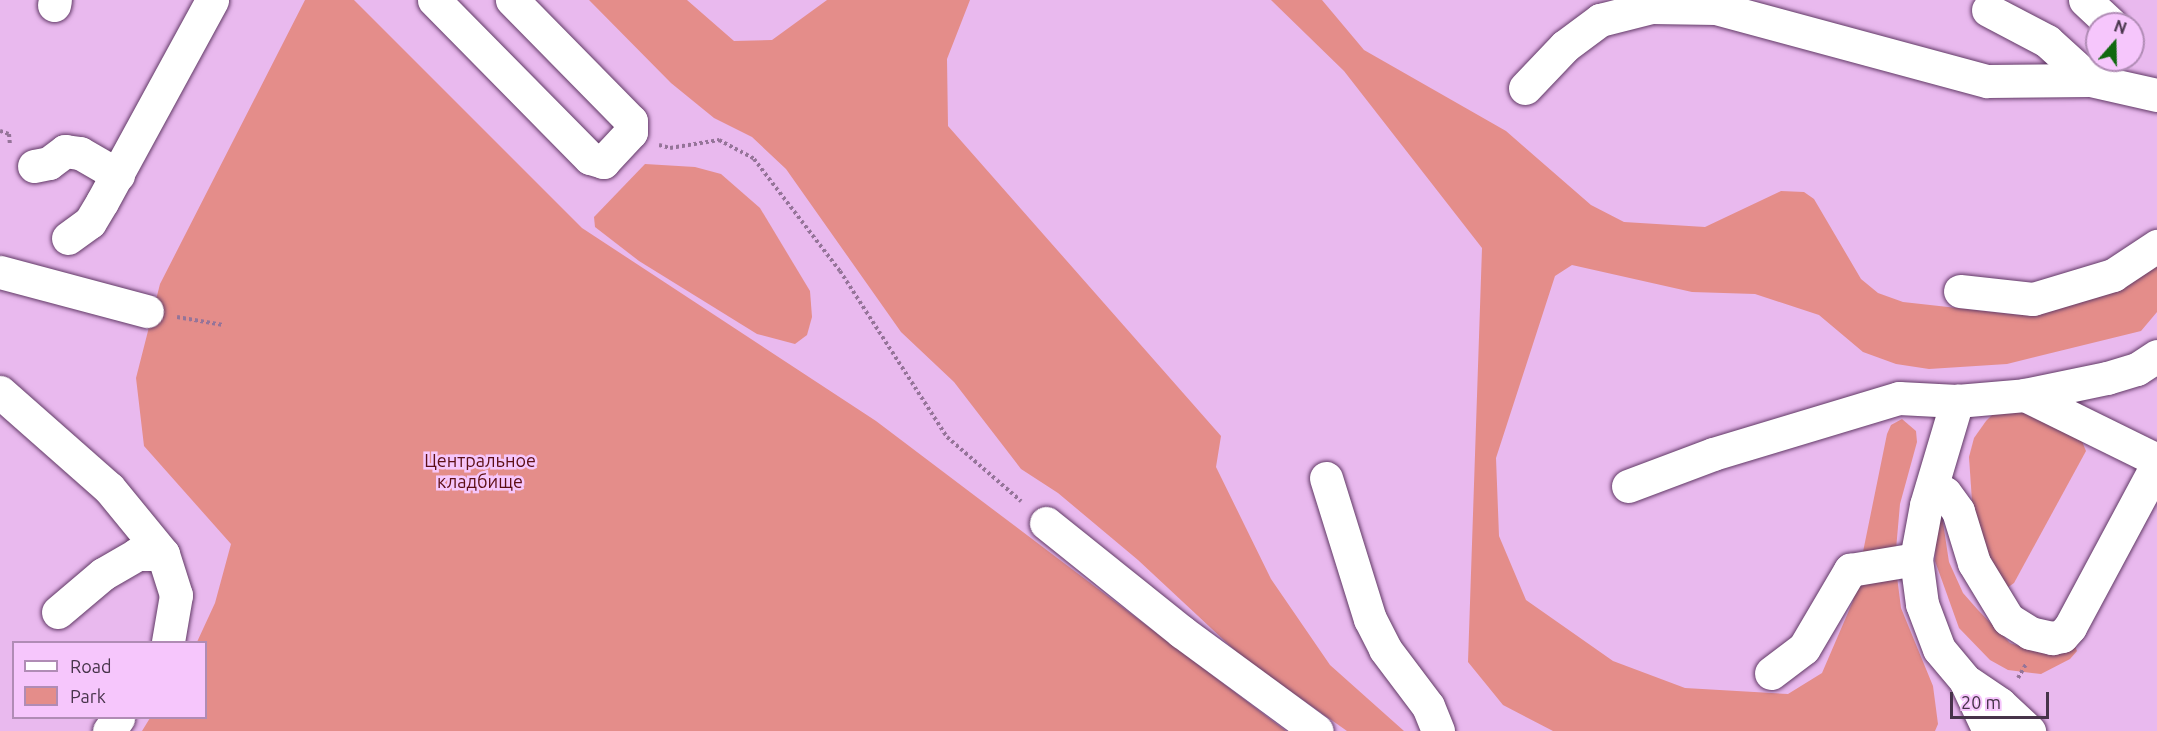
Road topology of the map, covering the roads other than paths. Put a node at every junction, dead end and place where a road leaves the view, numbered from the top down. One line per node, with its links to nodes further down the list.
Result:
1 (212, 0): 11 (lane)
2 (434, 0): 3 (lane)
3 (512, 0)
4 (2085, 0): 6 (lane)
5 (1988, 10): 7 (lane)
6 (2098, 12)
7 (2090, 80): 8 (lane); 9 (lane)
8 (2144, 81)
9 (1525, 88)
10 (34, 166): 11 (lane)
11 (118, 175): 12 (lane)
12 (68, 238)
13 (2157, 246): 15 (lane)
14 (0, 272): 16 (lane)
15 (1960, 291)
16 (159, 314)
17 (2157, 356): 19 (lane)
18 (0, 392): 26 (lane)
19 (2025, 396): 20 (lane); 21 (lane)
20 (1957, 401): 23 (lane); 24 (lane)
21 (2157, 462): 24 (lane)
22 (1326, 478): 33 (lane)
23 (1628, 486)
24 (1932, 488): 27 (lane)
25 (1046, 523): 32 (lane)
26 (163, 554): 28 (lane); 29 (lane)
27 (1916, 559): 30 (lane); 31 (lane)
28 (58, 612)
29 (168, 641)
30 (1771, 673)
31 (1994, 717): 34 (lane)
32 (1317, 731)
33 (1438, 731)
34 (2029, 731)

